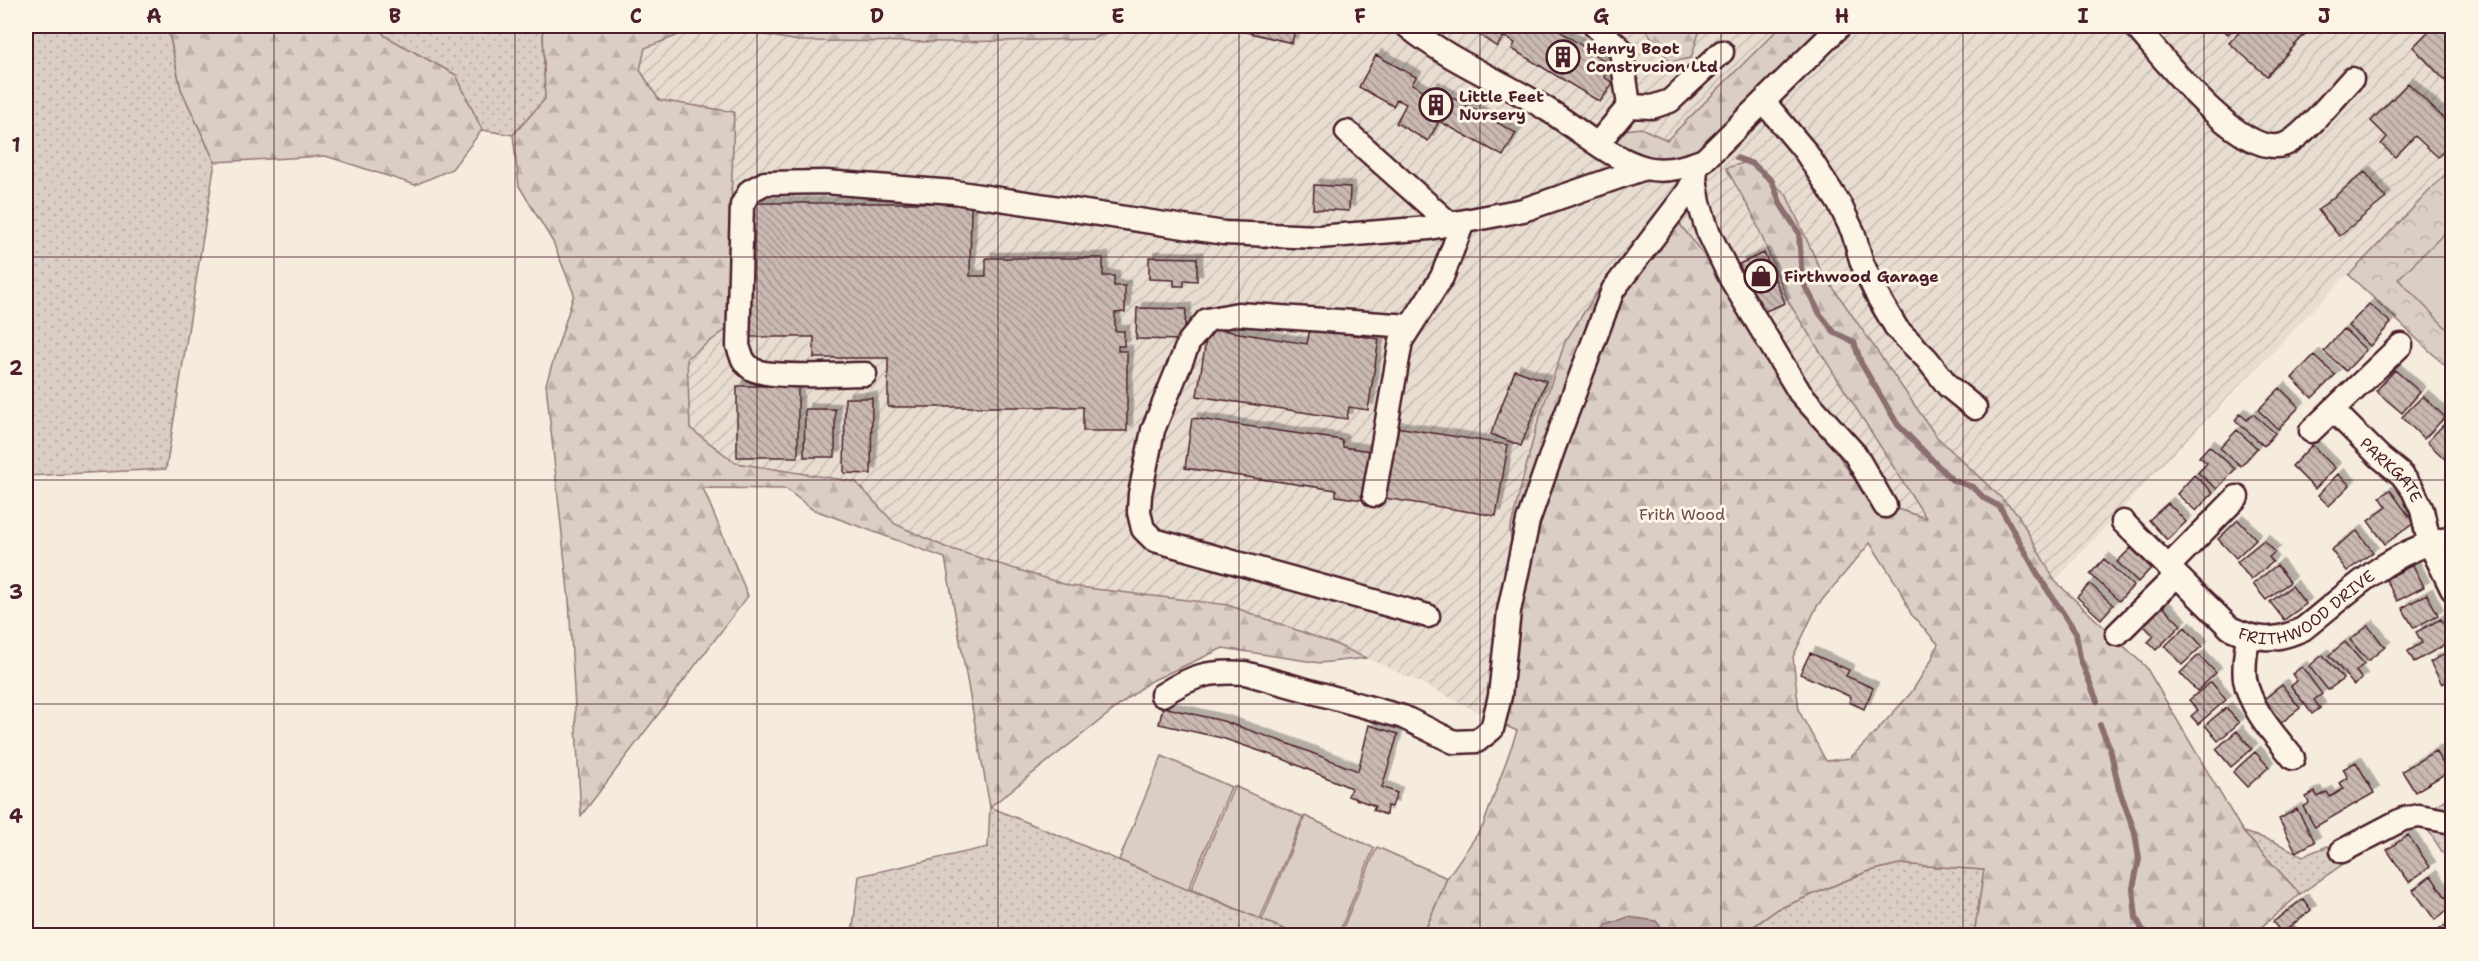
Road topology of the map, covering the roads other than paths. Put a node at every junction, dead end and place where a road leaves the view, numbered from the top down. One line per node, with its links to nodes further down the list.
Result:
1 (1407, 26): 10 (street)
2 (1595, 26): 8 (street)
3 (1840, 26): 7 (street)
4 (2135, 26): 6 (street)
5 (1722, 52): 8 (street)
6 (2352, 79)
7 (1764, 102): 12 (street); 17 (street)
8 (1629, 106): 10 (street)
9 (1347, 132): 13 (street)
10 (1598, 143): 11 (street)
11 (1645, 168): 12 (street); 13 (street)
12 (1696, 170): 22 (street); 31 (street)
13 (1457, 223): 14 (street); 16 (street)
14 (1410, 327): 20 (street); 28 (street)
15 (2401, 345): 18 (street)
16 (865, 374)
17 (1975, 408)
18 (2333, 410): 19 (street); 25 (street, PARKGATE)
19 (2311, 431)
20 (1374, 495)
21 (2236, 497): 26 (street)
22 (1885, 506)
23 (2123, 522): 26 (street, FRITHWOOD DRIVE)
24 (2452, 538): 25 (street, FRITHWOOD DRIVE)
25 (2429, 542): 27 (street, PARKGATE); 30 (street, FRITHWOOD DRIVE)
26 (2172, 571): 29 (street); 30 (street, FRITHWOOD DRIVE)
27 (2452, 589)
28 (1428, 616)
29 (2117, 633)
30 (2248, 637): 32 (street)
31 (1162, 694)
32 (2293, 758)
33 (2452, 822): 34 (street)
34 (2342, 850)

